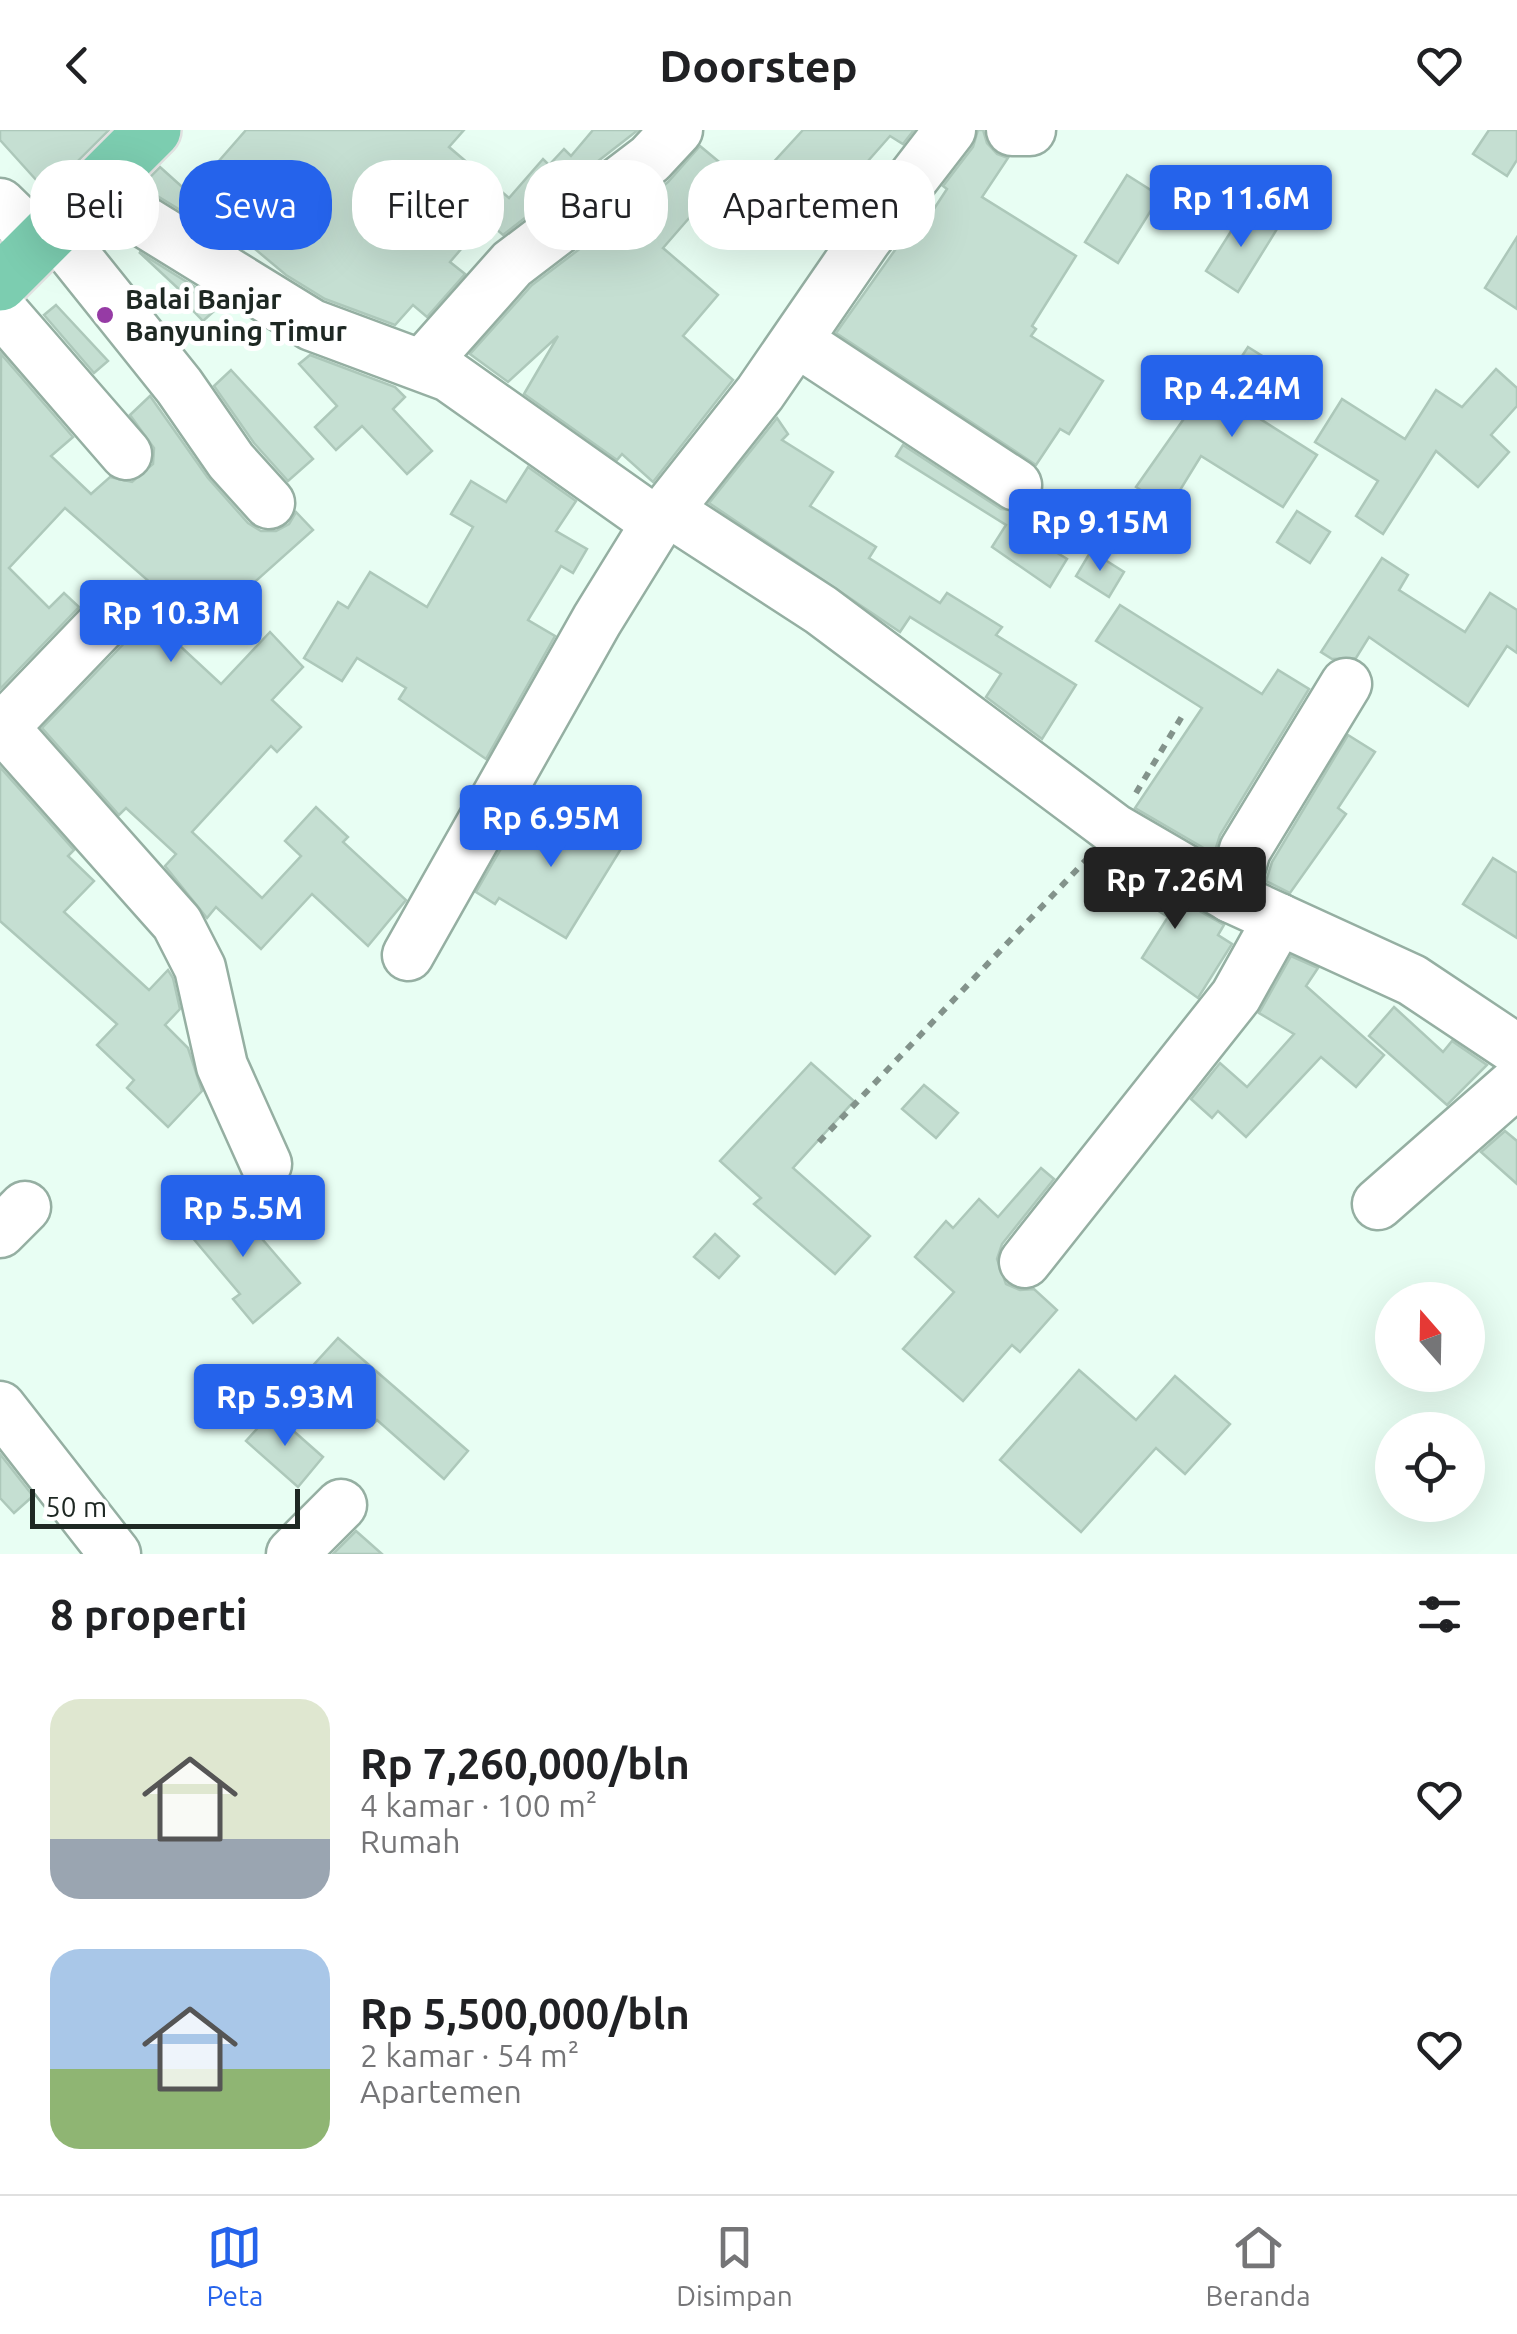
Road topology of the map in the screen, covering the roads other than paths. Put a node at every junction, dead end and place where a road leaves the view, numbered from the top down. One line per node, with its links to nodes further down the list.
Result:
1 (153, 130): 6 (main road)
2 (677, 130): 15 (street)
3 (950, 130): 14 (street)
4 (1012, 130): 5 (street)
5 (1030, 130)
6 (124, 160)
7 (0, 204): 8 (street)
8 (30, 225)
9 (159, 230): 15 (street)
10 (32, 250): 12 (main road)
11 (58, 250): 18 (street)
12 (0, 283)
13 (0, 309): 16 (street)
14 (797, 341): 17 (street); 19 (street)
15 (424, 363): 19 (street)
16 (126, 454)
17 (1016, 485)
18 (269, 503)
19 (662, 517): 23 (street); 25 (street)
20 (117, 609): 22 (street)
21 (1346, 684): 23 (street)
22 (0, 725): 28 (street)
23 (1231, 896): 24 (street)
24 (1279, 918): 26 (street); 30 (street)
25 (408, 955)
26 (1517, 1050)
27 (1517, 1082): 29 (street)
28 (266, 1164)
29 (1378, 1204)
30 (1026, 1262)
31 (0, 1407): 33 (street)
32 (341, 1505): 34 (street)
33 (115, 1554)
34 (292, 1554)

